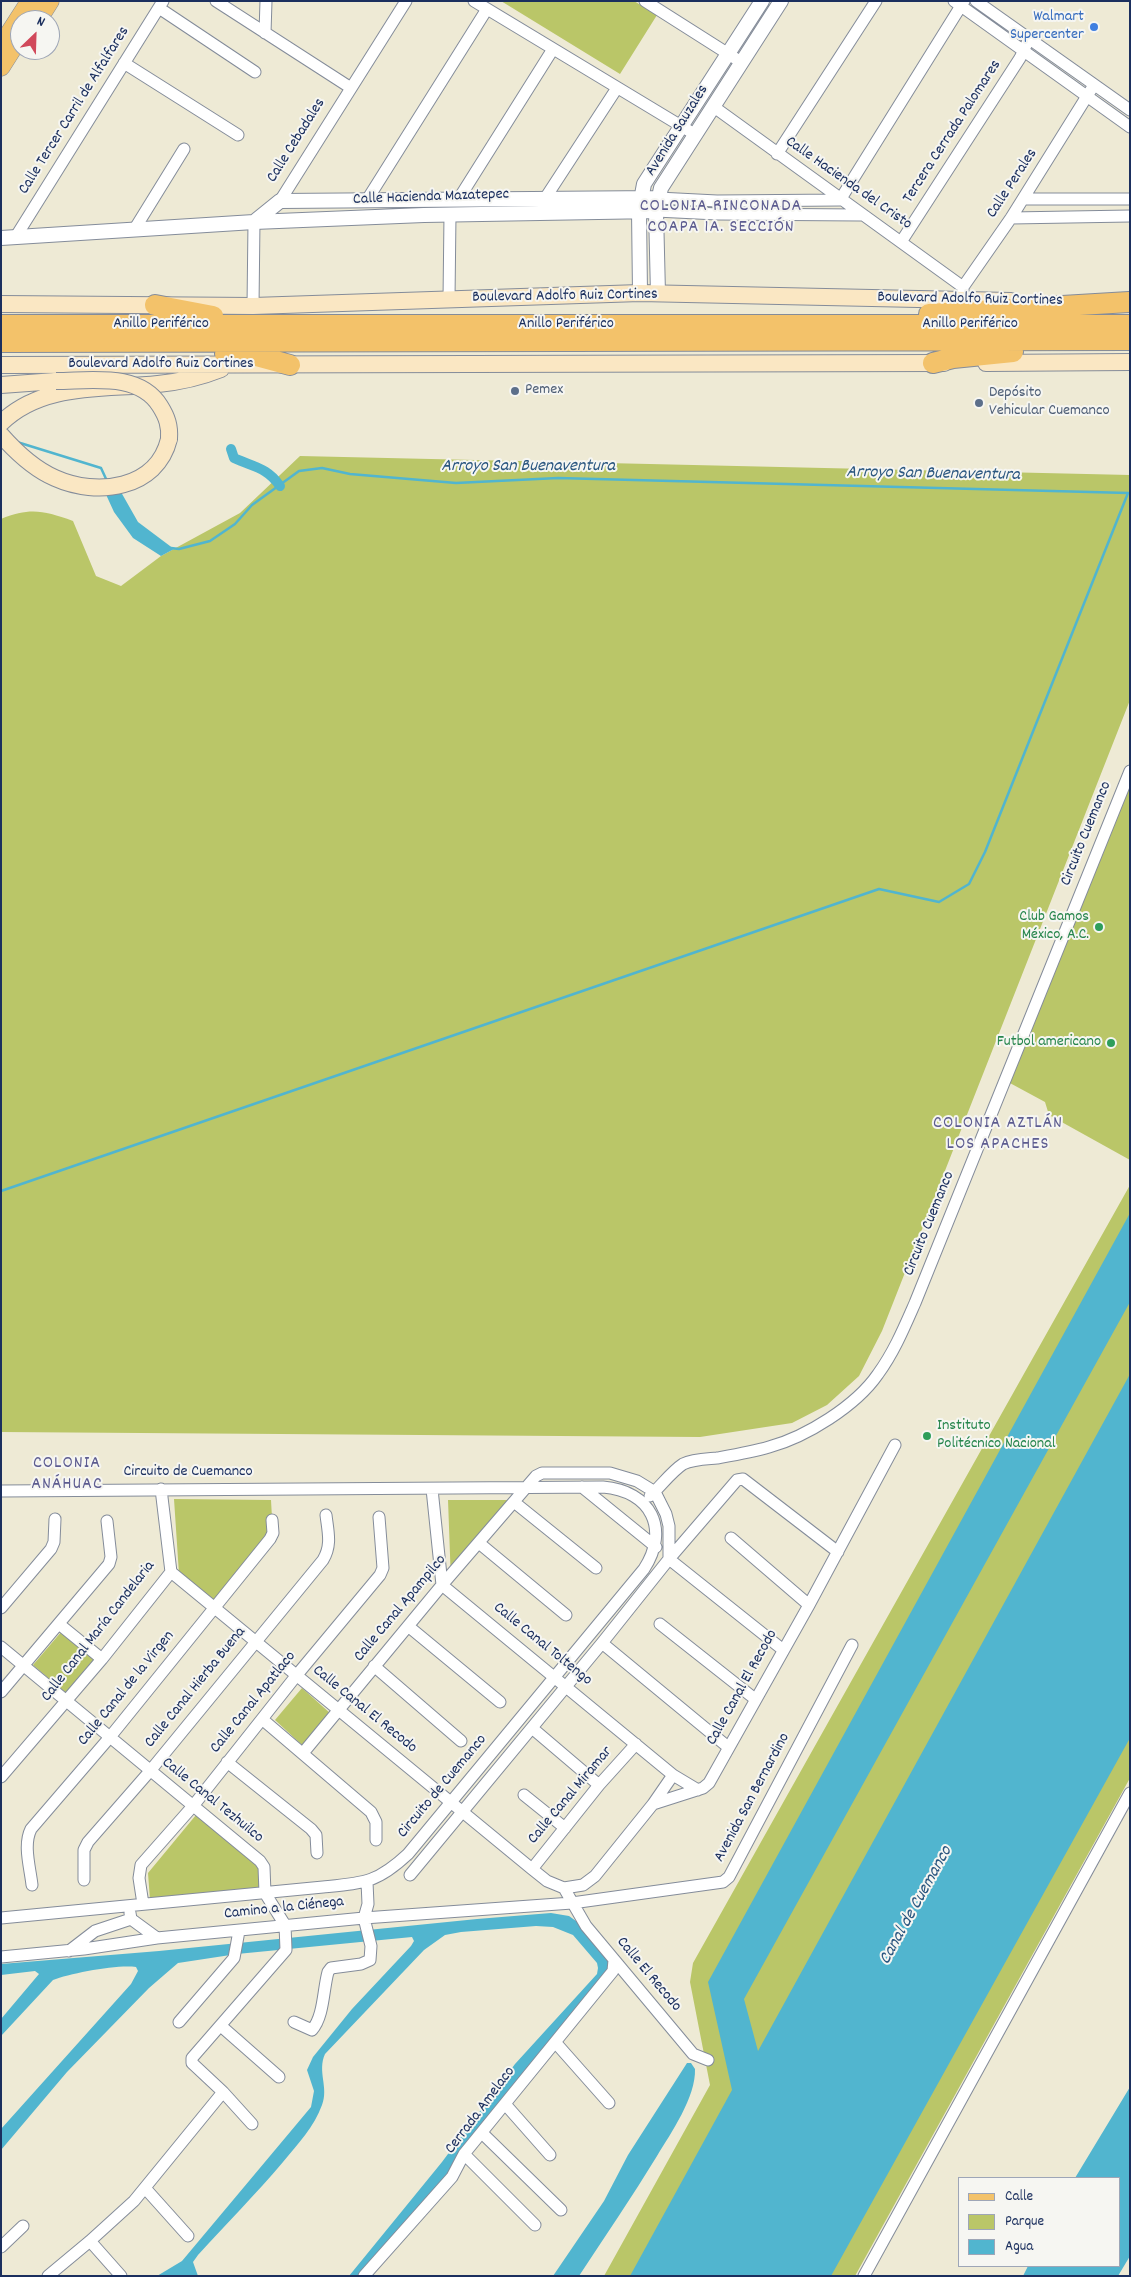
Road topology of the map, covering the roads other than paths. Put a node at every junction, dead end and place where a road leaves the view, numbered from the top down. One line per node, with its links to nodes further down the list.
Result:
1 (22, 1): 17 (main road)
2 (30, 1): 19 (main road)
3 (216, 1): 16 (street)
4 (266, 1): 16 (street)
5 (406, 1): 31 (street, Calle Cebadales)
6 (474, 1): 15 (street)
7 (645, 1): 14 (street)
8 (762, 1): 23 (street, Avenida Sauzales)
9 (781, 1): 25 (street, Avenida Sauzales)
10 (876, 1): 41 (street)
11 (976, 1): 18 (street)
12 (959, 3): 21 (street); 44 (street)
13 (161, 5): 26 (street, Calle Tercer Carril de Alfalfares); 28 (street)
14 (664, 6): 23 (street)
15 (488, 9): 20 (street); 47 (street)
16 (265, 33): 31 (street)
17 (1, 34)
18 (1029, 39): 21 (street, Tercera Cerrada Palomares); 30 (street)
19 (1, 46)
20 (553, 49): 32 (street); 49 (street)
21 (1024, 51): 33 (street); 65 (street, Tercera Cerrada Palomares)
22 (10, 53): 27 (main road)
23 (727, 53): 25 (street); 36 (street, Avenida Sauzales)
24 (13, 60): 29 (main road)
25 (741, 62): 34 (street, Avenida Sauzales)
26 (124, 63): 38 (street); 64 (street, Calle Tercer Carril de Alfalfares)
27 (1, 67)
28 (255, 72)
29 (1, 78)
30 (1094, 85): 33 (street, Calle Perales); 35 (street)
31 (351, 88): 51 (street, Calle Cebadales)
32 (617, 88): 36 (street); 50 (street)
33 (1088, 97): 37 (street); 45 (street, Calle Perales)
34 (714, 107): 39 (street, Avenida Sauzales); 41 (street, Calle Hacienda del Cristo)
35 (1130, 110)
36 (680, 126): 39 (street); 42 (street, Avenida Sauzales)
37 (1130, 127)
38 (238, 135)
39 (696, 135): 43 (street, Avenida Sauzales)
40 (184, 148): 63 (street)
41 (780, 150): 44 (street, Calle Hacienda del Cristo)
42 (656, 165): 43 (street); 53 (street, Avenida Sauzales)
43 (670, 174): 54 (street, Avenida Sauzales)
44 (843, 194): 52 (street, Calle Hacienda Mazatepec); 59 (street, Calle Hacienda del Cristo)
45 (1023, 199): 46 (street); 61 (street, Calle Perales)
46 (1130, 199)
47 (367, 200): 48 (street, Calle Hacienda Mazatepec); 51 (street, Calle Hacienda Mazatepec)
48 (423, 200): 49 (street, Calle Hacienda Mazatepec); 57 (street)
49 (458, 200): 50 (street, Calle Hacienda Mazatepec)
50 (544, 200): 55 (street, Calle Hacienda Mazatepec)
51 (280, 201): 62 (street, Calle Cebadales)
52 (717, 201): 54 (street, Calle Hacienda Mazatepec); 56 (street)
53 (640, 205): 54 (street, Calle Hacienda Mazatepec); 55 (street, Calle Hacienda Mazatepec); 67 (street, Avenida Sauzales)
54 (657, 205): 56 (street, Calle Hacienda Mazatepec); 68 (street, Avenida Sauzales)
55 (590, 206): 58 (street, Calle Hacienda Mazatepec)
56 (717, 214): 59 (street, Calle Hacienda Mazatepec)
57 (424, 215): 58 (street, Calle Hacienda Mazatepec); 62 (street, Calle Hacienda Mazatepec)
58 (450, 215): 69 (street)
59 (862, 215): 65 (street, Calle Hacienda del Cristo)
60 (1130, 216): 61 (street)
61 (1011, 218): 66 (street, Calle Perales)
62 (254, 222): 63 (street, Calle Hacienda Mazatepec); 73 (street)
63 (134, 230): 64 (street, Calle Hacienda Mazatepec)
64 (8, 238)
65 (901, 242): 66 (street, Calle Hacienda del Cristo)
66 (963, 293): 68 (main road, Boulevard Adolfo Ruiz Cortines); 70 (main road, Boulevard Adolfo Ruiz Cortines)
67 (640, 294): 68 (main road, Boulevard Adolfo Ruiz Cortines); 69 (main road, Boulevard Adolfo Ruiz Cortines)
68 (658, 294)
69 (449, 299): 73 (main road, Boulevard Adolfo Ruiz Cortines)
70 (1129, 302): 76 (highway)
71 (1, 304): 72 (main road, Boulevard Adolfo Ruiz Cortines)
72 (155, 305): 73 (main road, Boulevard Adolfo Ruiz Cortines); 75 (highway)
73 (253, 306)
74 (1, 325): 75 (highway, Anillo Periférico)
75 (262, 325): 76 (highway, Anillo Periférico)
76 (855, 325): 77 (highway, Anillo Periférico)
77 (1130, 325)
78 (1060, 340): 79 (highway, Anillo Periférico); 81 (highway, Anillo Periférico); 83 (highway)
79 (1130, 340)
80 (1, 342): 81 (highway, Anillo Periférico)
81 (139, 342): 86 (highway)
82 (1130, 362): 83 (main road, Boulevard Adolfo Ruiz Cortines)
83 (933, 363): 86 (main road, Boulevard Adolfo Ruiz Cortines)
84 (1, 365): 85 (main road, Boulevard Adolfo Ruiz Cortines)
85 (230, 365): 86 (main road, Boulevard Adolfo Ruiz Cortines); 88 (main road)
86 (290, 365)
87 (1, 385): 89 (main road, bridge)
88 (1, 423)
89 (1, 435)
90 (1130, 771): 97 (street, Circuito Cuemanco)
91 (895, 1445): 108 (street, Calle Canal El Recodo)
92 (526, 1487): 93 (street, Circuito de Cuemanco); 95 (street, Circuito de Cuemanco); 97 (street); 98 (street, Calle Canal Apampilco)
93 (582, 1487): 99 (street, Circuito de Cuemanco); 107 (street)
94 (161, 1488): 95 (street, Circuito de Cuemanco); 96 (street, Circuito de Cuemanco); 111 (street, Calle Canal María Candelaria)
95 (432, 1489): 112 (street)
96 (1, 1491)
97 (655, 1492): 99 (street, Circuito Cuemanco); 109 (street)
98 (514, 1502): 106 (street, Calle Canal Apampilco); 110 (street)
99 (644, 1502): 107 (street)
100 (326, 1515): 120 (street, Calle Canal Hierba Buena)
101 (379, 1517): 128 (street, Calle Canal Apatlaco)
102 (55, 1519): 114 (street)
103 (272, 1520): 115 (street, Calle Canal de la Virgen)
104 (107, 1521): 117 (street)
105 (731, 1538): 113 (street)
106 (479, 1543): 112 (street, Calle Canal Apampilco); 116 (street)
107 (656, 1547): 129 (street, Circuito de Cuemanco)
108 (838, 1552): 109 (street, Circuito de Cuemanco); 113 (street, Calle Canal El Recodo)
109 (669, 1559): 121 (street, Circuito de Cuemanco); 124 (street)
110 (596, 1568)
111 (170, 1572): 115 (street, Calle Canal El Recodo); 125 (street, Calle Canal María Candelaria)
112 (442, 1585): 119 (street, Calle Canal Apampilco); 129 (street, Calle Canal Toltengo)
113 (809, 1605): 124 (street, Calle Canal El Recodo)
114 (1, 1608)
115 (214, 1608): 120 (street, Calle Canal El Recodo); 138 (street, Calle Canal de la Virgen)
116 (566, 1615)
117 (59, 1624): 125 (street); 126 (street)
118 (660, 1624): 132 (street)
119 (408, 1626): 127 (street, Calle Canal Apampilco); 134 (street)
120 (255, 1642): 128 (street, Calle Canal El Recodo); 144 (street, Calle Canal Hierba Buena)
121 (602, 1643): 130 (street, Circuito de Cuemanco); 141 (street)
122 (852, 1645): 165 (street, Avenida San Bernardino)
123 (1, 1647): 126 (street, Calle Canal Tezhuilco)
124 (782, 1649): 132 (street, Calle Canal El Recodo)
125 (102, 1659): 133 (street, Calle Canal María Candelaria)
126 (24, 1665): 131 (street); 133 (street, Calle Canal Tezhuilco)
127 (374, 1666): 135 (street, Calle Canal Apampilco); 139 (street)
128 (296, 1676): 135 (street, Calle Canal El Recodo); 136 (street, Calle Canal Apatlaco)
129 (556, 1677): 130 (street, Calle Canal Toltengo); 151 (street, Circuito de Cuemanco)
130 (566, 1686): 137 (street, Circuito de Cuemanco); 140 (street, Calle Canal Toltengo)
131 (1, 1692)
132 (755, 1699): 141 (street, Calle Canal El Recodo)
133 (66, 1700): 138 (street, Calle Canal Tezhuilco); 146 (street, Calle Canal María Candelaria)
134 (500, 1702)
135 (338, 1709): 142 (street, Calle Canal Apampilco); 151 (street, Calle Canal El Recodo)
136 (262, 1719): 142 (street); 143 (street, Calle Canal Apatlaco)
137 (532, 1728): 147 (street); 154 (street, Circuito de Cuemanco)
138 (110, 1737): 144 (street, Calle Canal Tezhuilco); 162 (street, Calle Canal de la Virgen)
139 (461, 1741)
140 (636, 1744): 145 (street, Calle Canal Toltengo); 147 (street, Calle Canal Miramar)
141 (728, 1747): 148 (street, Calle Canal El Recodo)
142 (303, 1753): 156 (street)
143 (228, 1762): 153 (street, Calle Canal Apatlaco); 157 (street)
144 (150, 1771): 153 (street, Calle Canal Tezhuilco); 160 (street, Calle Canal Hierba Buena)
145 (673, 1775): 148 (street, Calle Canal Toltengo); 152 (street)
146 (1, 1777)
147 (599, 1785): 155 (street, Calle Canal Miramar)
148 (698, 1790): 152 (street, Calle Canal El Recodo)
149 (1130, 1793): 200 (street)
150 (524, 1795): 155 (street)
151 (451, 1802): 154 (street, Calle Canal El Recodo); 161 (street, Circuito de Cuemanco)
152 (653, 1804): 163 (street)
153 (193, 1806): 164 (street, Calle Canal Tezhuilco); 166 (street, Calle Canal Apatlaco)
154 (462, 1811): 158 (street, Calle Canal El Recodo); 159 (street, Circuito de Cuemanco)
155 (564, 1828): 158 (street, Calle Canal Miramar)
156 (376, 1840)
157 (316, 1853)
158 (532, 1869): 163 (street, Calle Canal El Recodo)
159 (410, 1875)
160 (84, 1880)
161 (367, 1882): 164 (street, Circuito de Cuemanco); 170 (street)
162 (32, 1885)
163 (564, 1888): 165 (street)
164 (266, 1893): 166 (street, Circuito de Cuemanco); 171 (street, Calle Canal Tezhuilco)
165 (572, 1903): 170 (street, Camino a la Ciénega); 176 (street, Calle El Recodo)
166 (142, 1904): 167 (street, Circuito de Cuemanco)
167 (129, 1906): 168 (street, Circuito de Cuemanco); 169 (street)
168 (1, 1918)
169 (131, 1919): 173 (street); 174 (street)
170 (365, 1920): 171 (street, Camino a la Ciénega); 178 (street)
171 (286, 1928): 172 (street, Camino a la Ciénega); 179 (street)
172 (239, 1932): 173 (street, Camino a la Ciénega); 177 (street)
173 (157, 1938): 174 (street, Camino a la Ciénega)
174 (69, 1950): 175 (street, Camino a la Ciénega)
175 (1, 1957)
176 (612, 1969): 180 (street, Cerrada Amelaco); 181 (street, Calle El Recodo)
177 (179, 2022)
178 (294, 2022)
179 (221, 2026): 182 (street); 183 (street)
180 (555, 2042): 184 (street); 185 (street, Cerrada Amelaco)
181 (708, 2060)
182 (279, 2077)
183 (223, 2092): 186 (street); 190 (street)
184 (610, 2103)
185 (505, 2104): 187 (street, Cerrada Amelaco); 189 (street)
186 (252, 2124)
187 (482, 2133): 188 (street, Cerrada Amelaco); 191 (street)
188 (464, 2154): 192 (street); 197 (street, Cerrada Amelaco)
189 (550, 2155)
190 (145, 2188): 194 (street); 195 (street)
191 (561, 2210)
192 (534, 2225)
193 (23, 2226): 196 (street)
194 (188, 2236)
195 (90, 2241): 198 (street); 199 (street)
196 (1, 2247)
197 (366, 2275)
198 (48, 2276)
199 (121, 2276)
200 (864, 2276)

